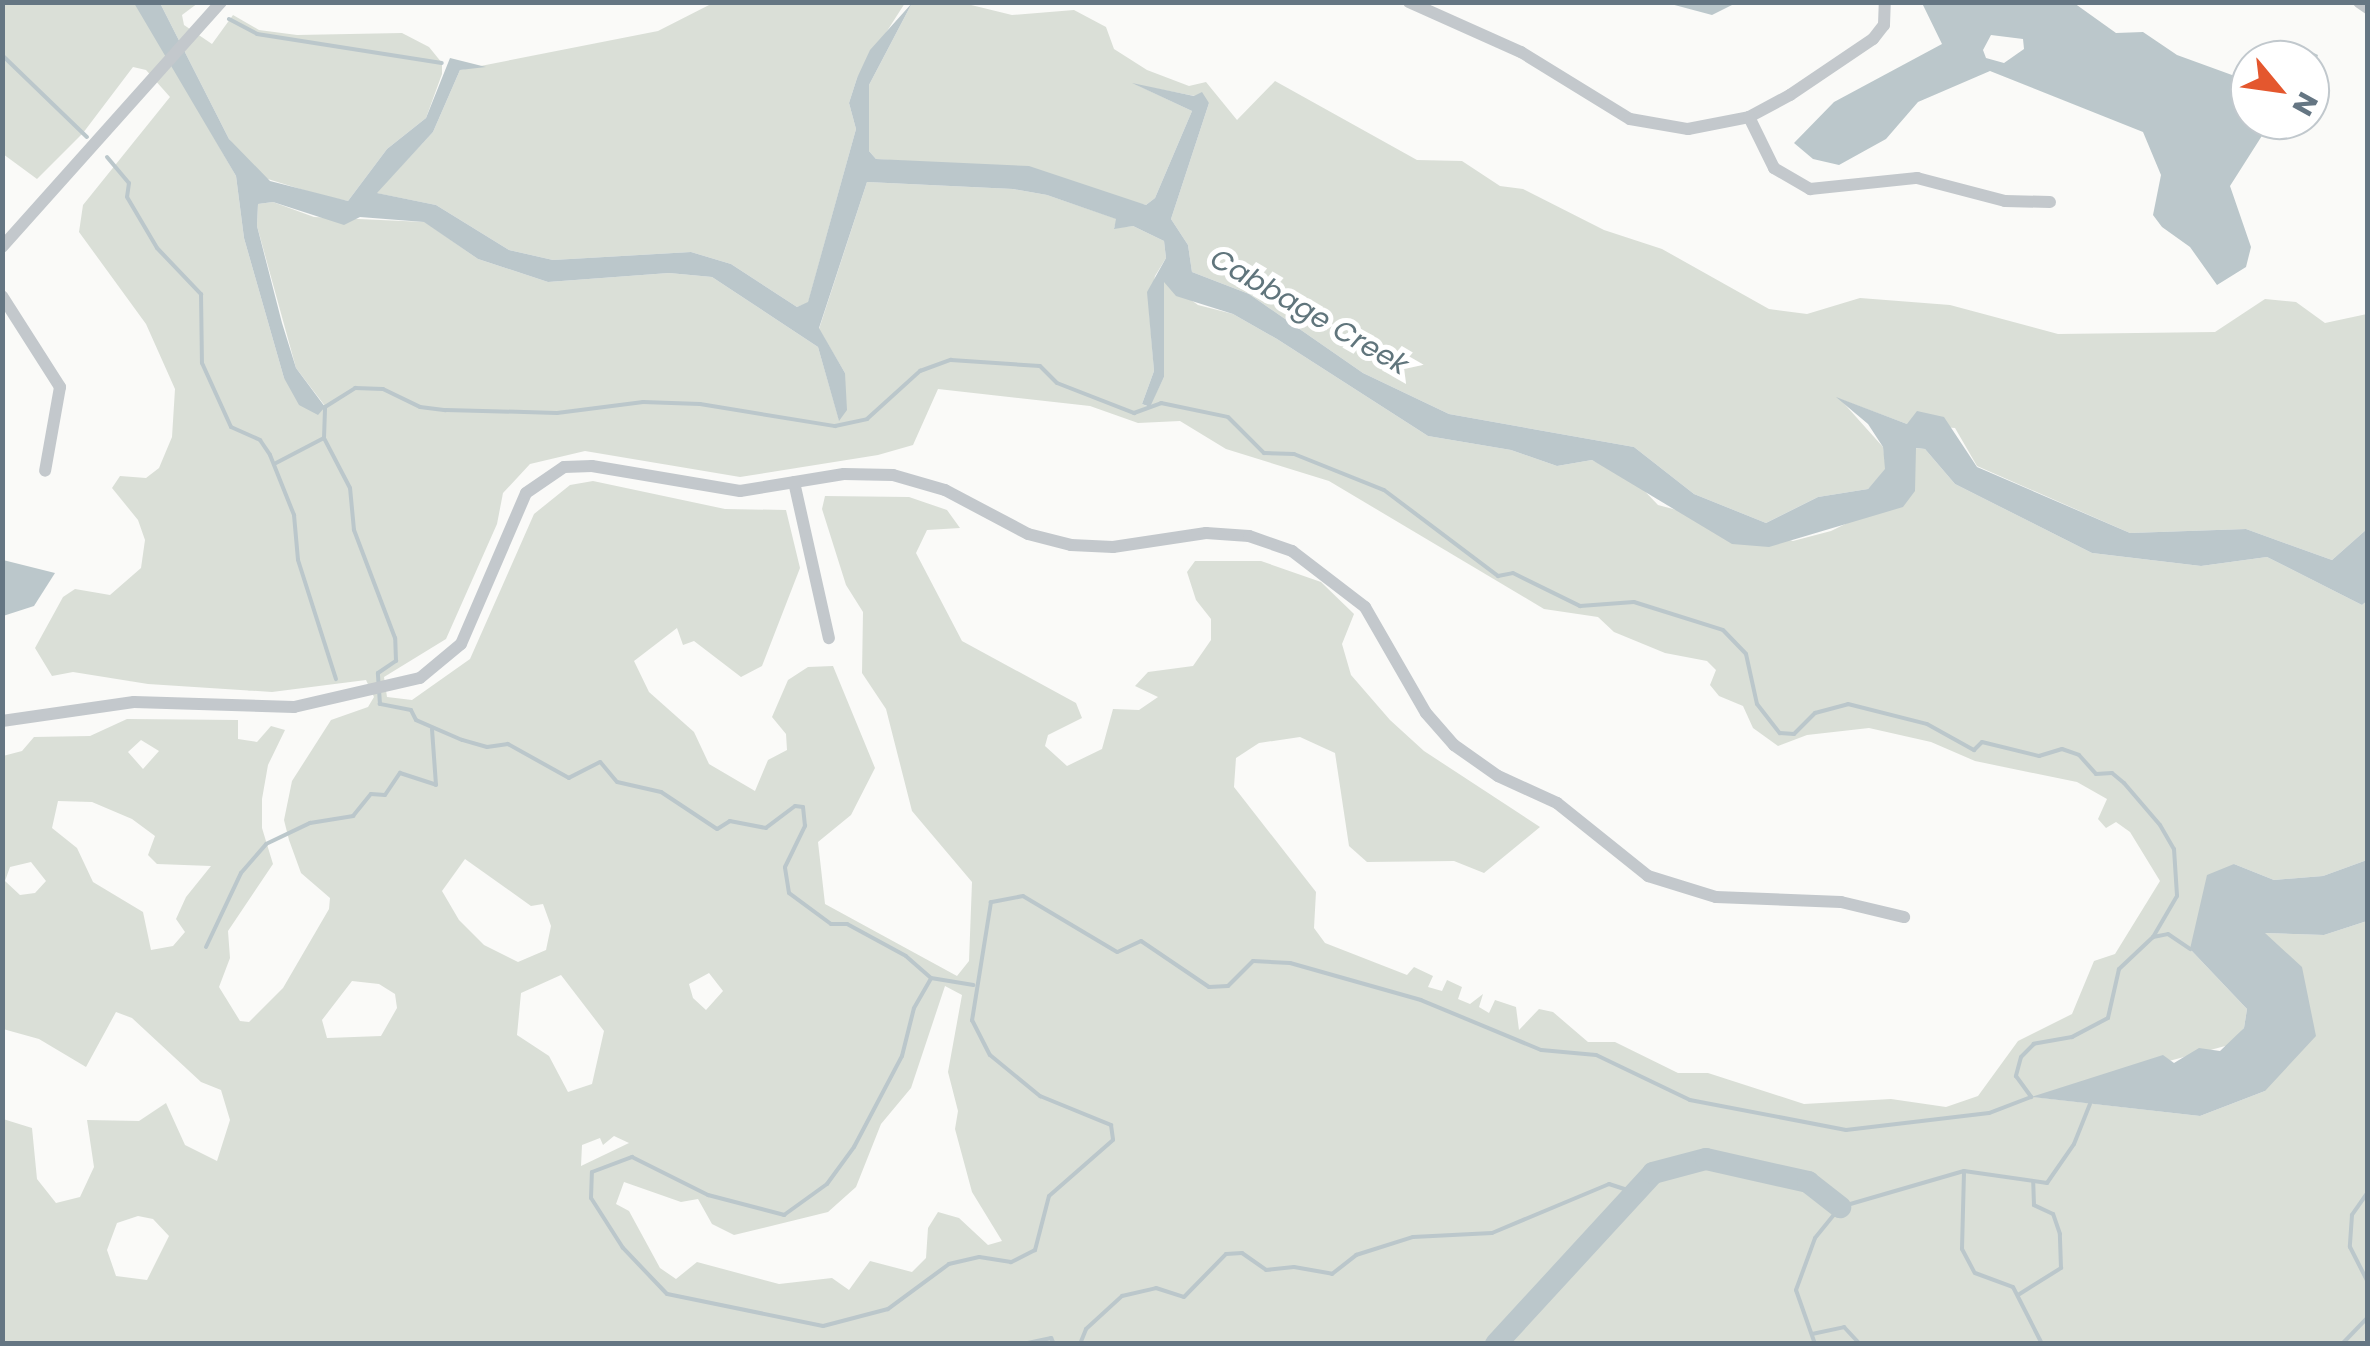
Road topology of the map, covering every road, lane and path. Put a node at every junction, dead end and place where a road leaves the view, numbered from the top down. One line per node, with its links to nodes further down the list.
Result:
1 (220, 2): 8 (street)
2 (1409, 2): 6 (street)
3 (1885, 2): 6 (street)
4 (2359, 2): 5 (street)
5 (2368, 8)
6 (1750, 117): 7 (street)
7 (2050, 202)
8 (2, 247)
9 (2, 296): 10 (street)
10 (45, 472)
11 (794, 482): 12 (street); 13 (street); 14 (street)
12 (829, 638)
13 (2, 722)
14 (1904, 917)

